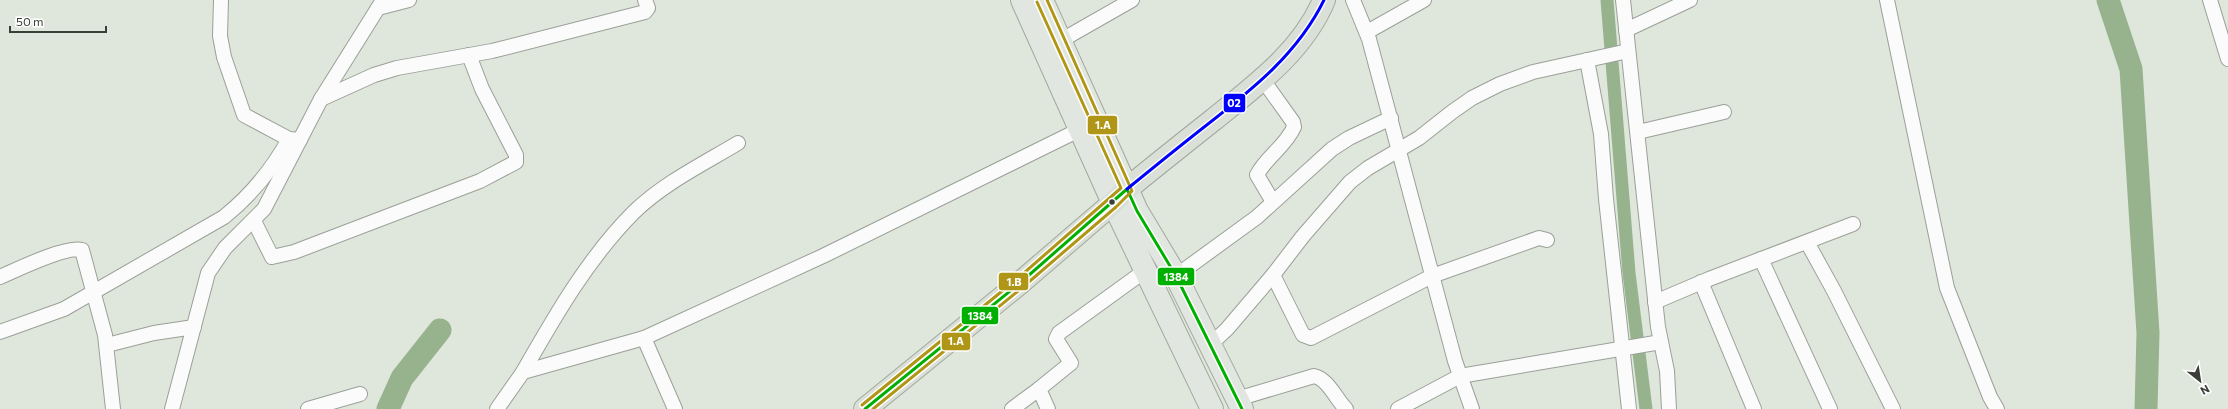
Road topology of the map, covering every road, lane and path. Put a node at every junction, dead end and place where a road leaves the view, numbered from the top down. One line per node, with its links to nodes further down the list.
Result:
1 (221, 0): 28 (street)
2 (409, 0): 14 (street)
3 (646, 0): 19 (street)
4 (1022, 0): 26 (main road)
5 (1042, 0): 17 (main road)
6 (1132, 0): 17 (street)
7 (1324, 0): 22 (highway)
8 (1353, 0): 16 (street)
9 (1424, 0): 16 (street)
10 (1623, 0): 15 (street)
11 (1690, 0): 15 (street)
12 (1887, 0): 77 (street)
13 (2210, 0): 21 (street)
14 (380, 4): 23 (street)
15 (1626, 30): 18 (street)
16 (1367, 32): 25 (street)
17 (1060, 41): 33 (main road)
18 (1625, 52): 20 (street); 27 (street)
19 (469, 55): 23 (street); 35 (street)
20 (1589, 59): 30 (street); 54 (street)
21 (2228, 59)
22 (1263, 80): 33 (highway); 34 (street)
23 (321, 99): 28 (street)
24 (1724, 112): 27 (street)
25 (1390, 118): 30 (street); 34 (street)
26 (1081, 129): 33 (main road); 50 (street)
27 (1638, 132): 47 (street)
28 (295, 140): 31 (street); 32 (street)
29 (738, 143): 55 (street)
30 (1398, 150): 41 (street); 43 (street)
31 (278, 184): 32 (street); 35 (street)
32 (256, 185): 46 (street)
33 (1120, 196): 40 (main road); 42 (main road); 65 (highway)
34 (1273, 202): 42 (street)
35 (254, 221): 48 (street)
36 (1853, 224): 38 (street)
37 (1547, 240): 43 (street)
38 (1807, 242): 39 (street); 76 (street)
39 (1761, 259): 45 (street); 75 (street)
40 (1146, 270): 57 (street); 68 (main road)
41 (1273, 275): 43 (street); 52 (street)
42 (1176, 276): 52 (main road)
43 (1432, 276): 56 (street)
44 (0, 277): 46 (street)
45 (1701, 282): 47 (street); 74 (street)
46 (93, 294): 49 (street); 53 (street)
47 (1655, 302): 51 (street)
48 (194, 327): 53 (street); 61 (street)
49 (0, 332)
50 (644, 338): 55 (street); 64 (street)
51 (1658, 342): 54 (street); 73 (street)
52 (1211, 344): 59 (main road)
53 (107, 345): 60 (street)
54 (1624, 347): 56 (street); 72 (street)
55 (523, 372): 63 (street)
56 (1460, 376): 70 (street); 71 (street)
57 (1038, 389): 66 (street); 67 (street)
58 (360, 394): 62 (street)
59 (1239, 404): 69 (street)
60 (113, 409)
61 (172, 409)
62 (308, 409)
63 (497, 409)
64 (675, 409)
65 (864, 409)
66 (1012, 409)
67 (1048, 409)
68 (1212, 409)
69 (1346, 409)
70 (1398, 409)
71 (1472, 409)
72 (1629, 409)
73 (1668, 409)
74 (1754, 409)
75 (1830, 409)
76 (1893, 409)
77 (1997, 409)

